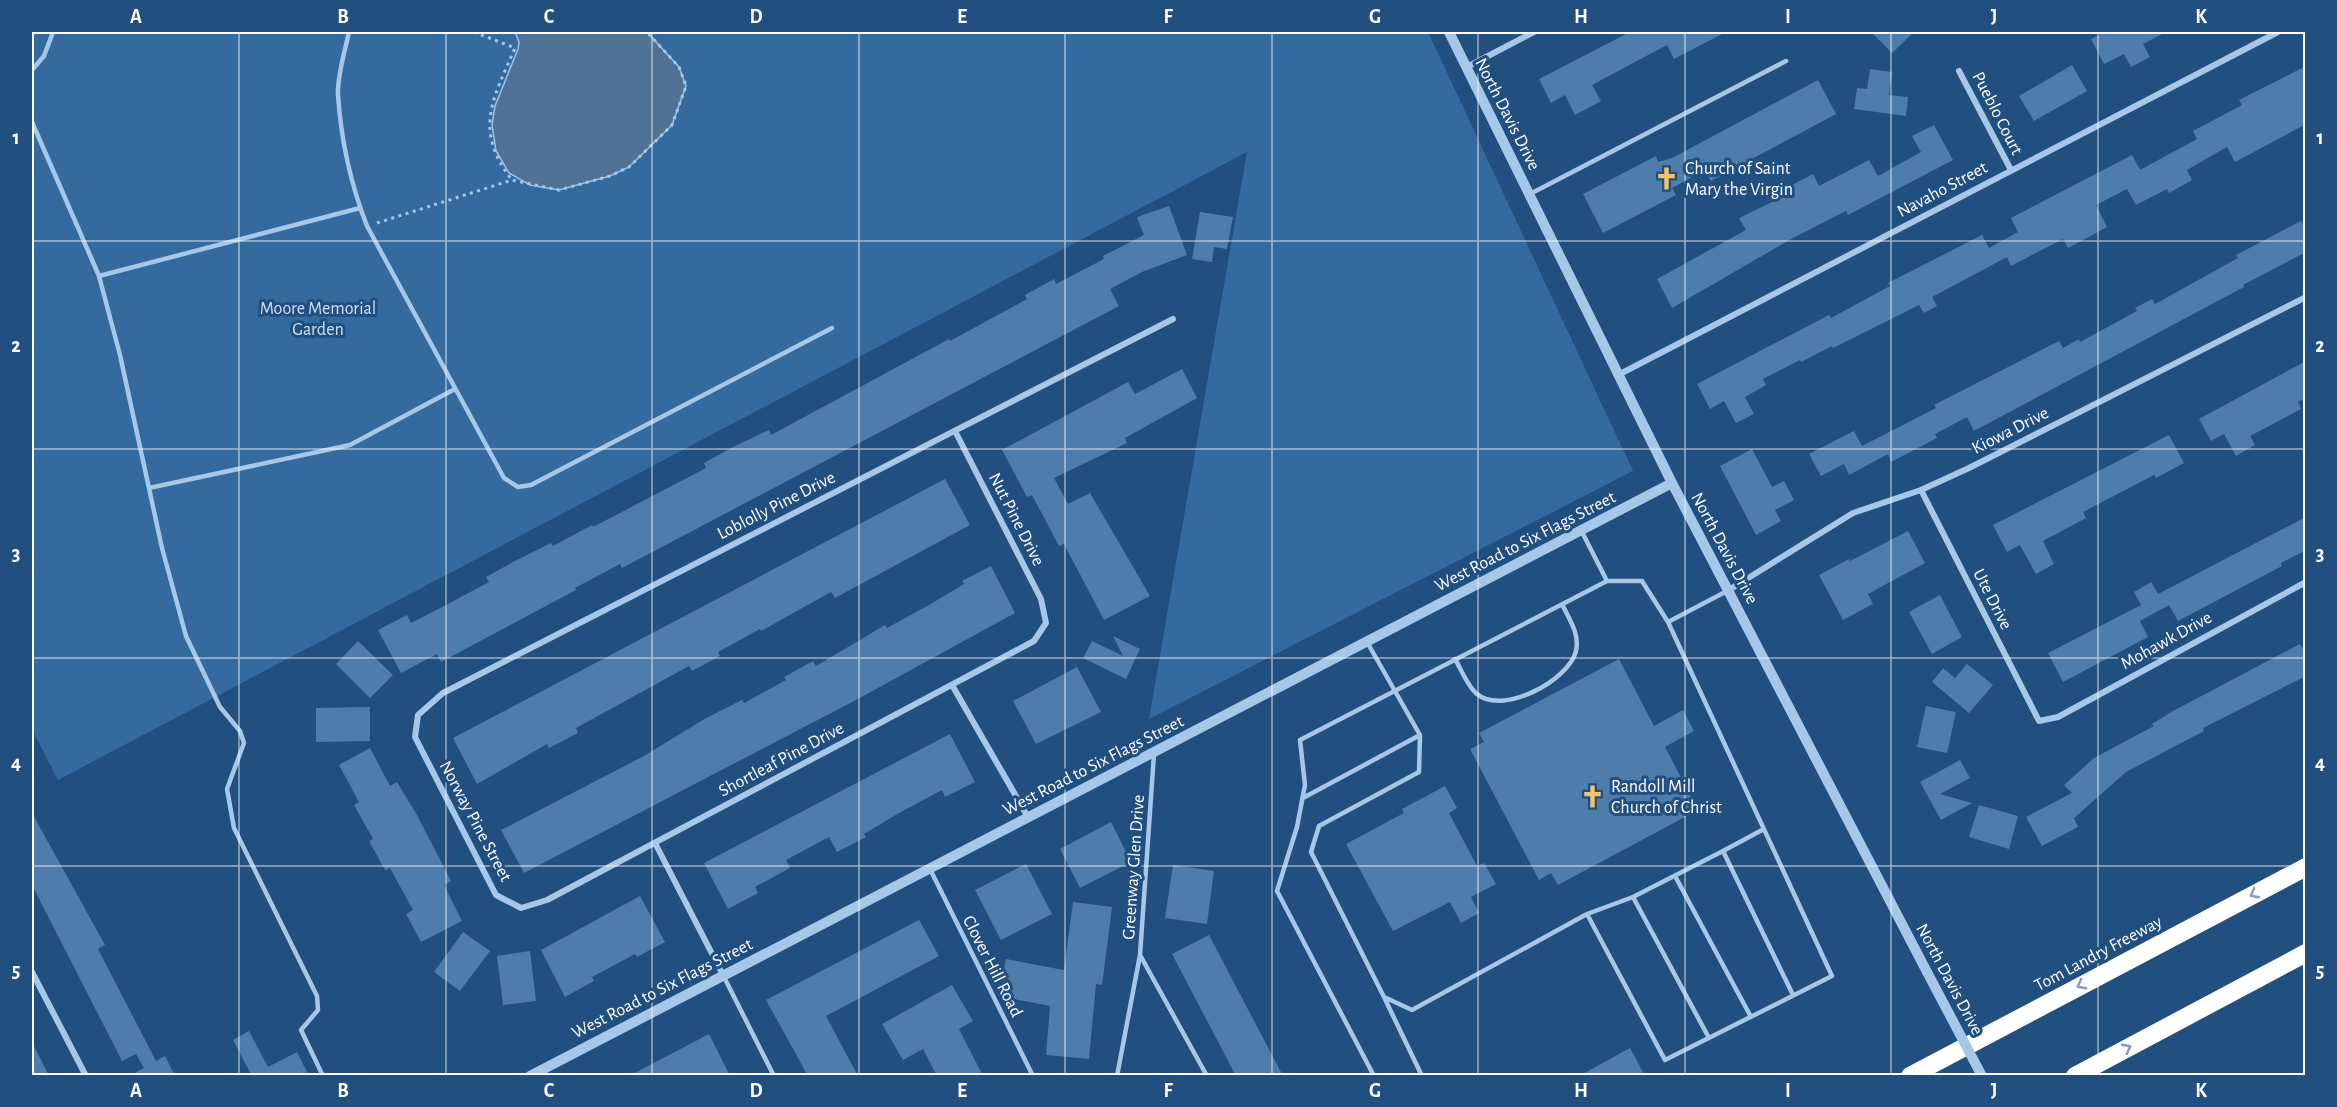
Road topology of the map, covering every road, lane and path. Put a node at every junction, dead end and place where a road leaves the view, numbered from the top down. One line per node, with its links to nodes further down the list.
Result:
1 (53, 32): 10 (lane)
2 (349, 32): 16 (lane)
3 (474, 32): 14 (path)
4 (646, 32): 14 (path)
5 (1449, 32): 9 (street, North Davis Drive)
6 (1534, 32): 9 (street)
7 (2278, 32): 13 (street, Navaho Street)
8 (1786, 61): 15 (lane)
9 (1467, 67): 15 (street, North Davis Drive)
10 (32, 70)
11 (1959, 70): 13 (street, Pueblo Court)
12 (32, 122): 18 (lane)
13 (2011, 170): 22 (street, Navaho Street)
14 (512, 180): 17 (path)
15 (1530, 194): 22 (street, North Davis Drive)
16 (360, 208): 17 (lane); 18 (lane)
17 (367, 226): 23 (lane)
18 (99, 276): 26 (lane)
19 (2306, 297): 27 (street, Kiowa Drive)
20 (1173, 319): 24 (street, Loblolly Pine Drive)
21 (832, 328): 23 (lane)
22 (1620, 374): 25 (street, North Davis Drive)
23 (455, 389): 26 (lane)
24 (955, 431): 34 (street, Nut Pine Drive); 41 (street, Loblolly Pine Drive)
25 (1672, 483): 28 (street, West Road to Six Flags Street); 31 (street, North Davis Drive)
26 (149, 488): 64 (lane)
27 (1921, 490): 31 (street, Kiowa Drive); 39 (street, Ute Drive)
28 (1581, 530): 29 (lane); 35 (street, West Road to Six Flags Street)
29 (1607, 581): 32 (lane); 33 (lane)
30 (2306, 582): 39 (street, Mohawk Drive)
31 (1729, 590): 33 (lane); 72 (street, North Davis Drive, bridge)
32 (1562, 604): 36 (lane); 36 (lane)
33 (1668, 622): 45 (lane)
34 (1046, 623): 37 (street, Shortleaf Pine Drive)
35 (1367, 641): 38 (lane); 42 (street, West Road to Six Flags Street)
36 (1455, 659): 38 (lane)
37 (952, 685): 44 (street); 46 (street, Shortleaf Pine Drive)
38 (1395, 690): 40 (lane); 43 (lane)
39 (2039, 721)
40 (1420, 735): 43 (lane); 58 (lane)
41 (415, 737): 52 (street, Norway Pine Street)
42 (1154, 752): 44 (street, West Road to Six Flags Street); 55 (lane, Greenway Glen Drive)
43 (1303, 798): 69 (lane)
44 (1028, 817): 49 (street, West Road to Six Flags Street)
45 (1764, 828): 47 (lane); 59 (lane)
46 (655, 843): 52 (street, Shortleaf Pine Drive); 57 (street)
47 (1723, 851): 50 (lane); 59 (lane)
48 (2306, 867): 71 (highway, Tom Landry Freeway, one-way to 71)
49 (929, 868): 57 (street, West Road to Six Flags Street); 66 (lane, Clover Hill Road)
50 (1675, 876): 51 (lane); 60 (lane)
51 (1633, 897): 53 (lane); 61 (lane)
52 (521, 908)
53 (1587, 914): 58 (lane); 61 (lane)
54 (2306, 953): 73 (highway, one-way to 54)
55 (1140, 955): 67 (lane); 68 (lane, Greenway Glen Drive)
56 (32, 972): 63 (street)
57 (723, 975): 62 (street, West Road to Six Flags Street); 65 (lane)
58 (1382, 993): 70 (lane)
59 (1793, 995): 60 (lane)
60 (1751, 1017): 61 (lane)
61 (1709, 1038)
62 (532, 1075)
63 (86, 1076)
64 (323, 1076)
65 (774, 1076)
66 (1034, 1076)
67 (1117, 1076)
68 (1207, 1076)
69 (1374, 1076)
70 (1422, 1076)
71 (1910, 1076)
72 (1982, 1076)
73 (2075, 1076)

